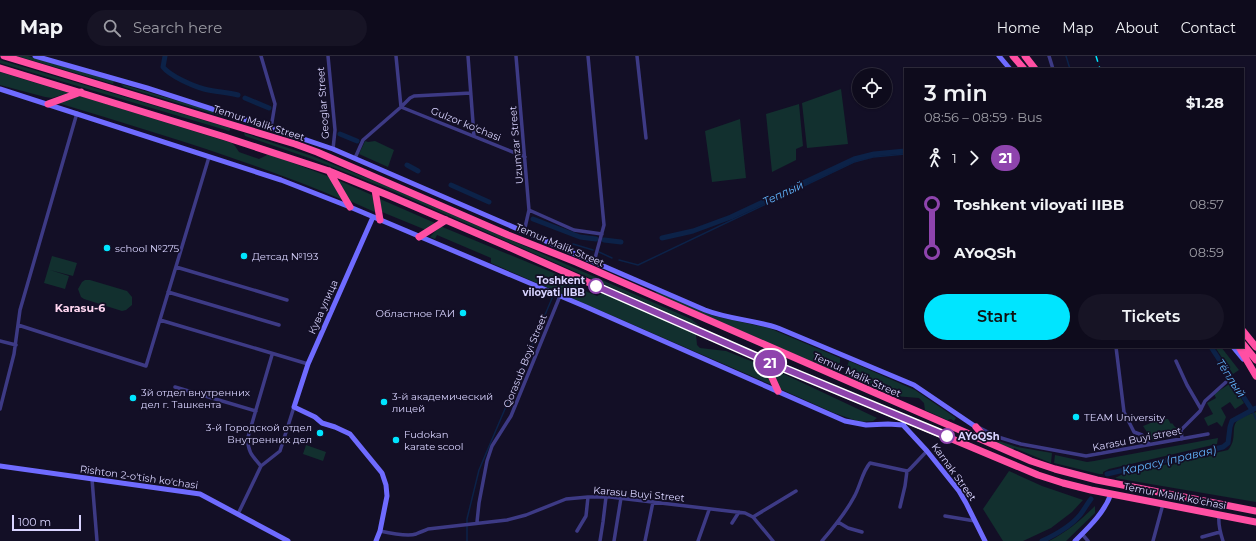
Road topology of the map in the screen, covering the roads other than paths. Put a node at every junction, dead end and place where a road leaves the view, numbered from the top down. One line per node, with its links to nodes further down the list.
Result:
1 (4, 56): 25 (highway, Temur Malik Street)
2 (35, 56): 26 (street)
3 (261, 56): 26 (street)
4 (328, 56): 30 (street, Geoglar Street)
5 (396, 56): 23 (street)
6 (468, 56): 21 (street)
7 (516, 56): 32 (street, Uzumzar Street)
8 (588, 56): 41 (street)
9 (637, 56): 28 (street)
10 (999, 56): 15 (street)
11 (1014, 56): 16 (highway)
12 (1025, 56): 17 (highway)
13 (1049, 56): 18 (street)
14 (0, 68): 20 (highway, Temur Malik Street)
15 (1009, 68)
16 (1023, 68)
17 (1035, 68)
18 (1053, 68)
19 (0, 89): 22 (street)
20 (81, 92): 22 (highway); 29 (highway, Temur Malik Street)
21 (471, 93): 23 (street); 27 (street)
22 (48, 104): 24 (street)
23 (401, 107): 27 (street, Gulzor ko'chasi); 33 (street)
24 (77, 113): 31 (street); 53 (street)
25 (237, 126): 29 (highway); 44 (highway, Temur Malik Street)
26 (271, 128): 30 (street)
27 (474, 136): 32 (street, Gulzor ko'chasi)
28 (646, 138)
29 (233, 139): 34 (highway, Temur Malik Street)
30 (333, 149): 33 (street)
31 (210, 157): 36 (street); 46 (street)
32 (524, 157): 37 (street, Uzumzar Street)
33 (355, 158): 40 (street)
34 (329, 171): 35 (highway, Temur Malik Street); 36 (highway)
35 (375, 190): 38 (highway); 39 (highway, Temur Malik Street)
36 (350, 207): 38 (street)
37 (529, 210): 40 (street, Uzumzar Street); 41 (street)
38 (377, 218): 42 (street); 71 (street, Кува улица)
39 (446, 220): 42 (highway); 58 (highway, Temur Malik Street)
40 (524, 232): 43 (street)
41 (602, 234): 45 (street)
42 (419, 237): 49 (street)
43 (582, 257): 44 (street); 45 (street)
44 (573, 261): 50 (highway, Temur Malik Street)
45 (594, 262): 47 (street)
46 (176, 267): 48 (street); 51 (street)
47 (651, 287): 50 (street); 82 (street)
48 (168, 292): 52 (street); 54 (street)
49 (560, 296): 75 (street); 110 (street, Qorasub Boyi Street)
50 (657, 298): 55 (highway, Temur Malik Street)
51 (287, 300)
52 (160, 320): 53 (street); 67 (street)
53 (18, 325): 61 (street)
54 (279, 325)
55 (718, 325): 58 (highway); 78 (highway, Temur Malik Street)
56 (1244, 328): 59 (highway)
57 (1244, 332): 63 (highway)
58 (714, 339): 68 (highway, Temur Malik Street)
59 (1256, 340)
60 (0, 341): 61 (street)
61 (16, 345): 77 (street)
62 (1244, 345): 69 (highway)
63 (1256, 347)
64 (1116, 348): 86 (street)
65 (1234, 348): 72 (street)
66 (1240, 348): 72 (highway)
67 (272, 355): 71 (street); 80 (street)
68 (764, 360): 75 (highway); 81 (highway, Temur Malik Street)
69 (1256, 360)
70 (1176, 361): 79 (street)
71 (308, 364): 76 (street, Кува улица)
72 (1256, 376)
73 (1226, 382): 79 (street)
74 (175, 387): 80 (street)
75 (778, 391): 81 (street)
76 (294, 407): 89 (street); 114 (street)
77 (0, 409)
78 (910, 409): 81 (highway); 85 (highway, Temur Malik Street)
79 (1202, 409): 84 (street)
80 (256, 411): 89 (street)
81 (904, 422): 87 (street, Karnak Street); 93 (highway, Temur Malik Street)
82 (976, 427): 85 (highway); 86 (street, Karasu Buyi street)
83 (1208, 434): 84 (street, Karasu Buyi street)
84 (1182, 439): 86 (street, Karasu Buyi street)
85 (991, 444): 92 (highway, Temur Malik Street)
86 (1149, 444)
87 (927, 450): 90 (street); 109 (street, Karnak Street)
88 (0, 466): 91 (street, Rishton 2-o'tish ko'chasi)
89 (261, 466): 105 (street)
90 (907, 471): 101 (street); 111 (street)
91 (92, 479): 105 (street, Rishton 2-o'tish ko'chasi); 120 (street)
92 (1098, 480): 103 (highway, Temur Malik ko'chasi)
93 (1091, 490): 95 (highway, Temur Malik ko'chasi)
94 (796, 491): 108 (street)
95 (1111, 494): 100 (highway, Temur Malik ko'chasi); 118 (street)
96 (588, 497): 97 (street, Karasu Buyi Street); 110 (street, Karasu Buyi Street); 115 (street)
97 (606, 497): 98 (street, Karasu Buyi Street); 123 (street)
98 (621, 498): 99 (street, Karasu Buyi Street); 124 (street)
99 (653, 502): 102 (street, Karasu Buyi Street); 125 (street)
100 (1163, 504): 106 (highway, Temur Malik ko'chasi); 132 (street)
101 (900, 507)
102 (709, 510): 104 (street, Karasu Buyi Street); 126 (street)
103 (1256, 511)
104 (738, 512): 108 (street, Karasu Buyi Street); 113 (street)
105 (238, 514): 121 (street, Rishton 2-o'tish ko'chasi)
106 (1219, 514): 112 (highway, Temur Malik ko'chasi); 117 (street)
107 (945, 516): 109 (street)
108 (753, 517): 127 (street)
109 (975, 521): 129 (street, Karnak Street)
110 (477, 522): 114 (street, Karasu Buyi Street)
111 (838, 522): 116 (street); 128 (street)
112 (1256, 522)
113 (732, 523)
114 (380, 531): 122 (street)
115 (578, 531)
116 (862, 532)
117 (1220, 532): 119 (street); 133 (street)
118 (1082, 534): 130 (street); 131 (street)
119 (1202, 537)
120 (97, 541)
121 (288, 541)
122 (376, 541)
123 (600, 541)
124 (614, 541)
125 (645, 541)
126 (698, 541)
127 (773, 541)
128 (822, 541)
129 (985, 541)
130 (1074, 541)
131 (1088, 541)
132 (1153, 541)
133 (1223, 541)

